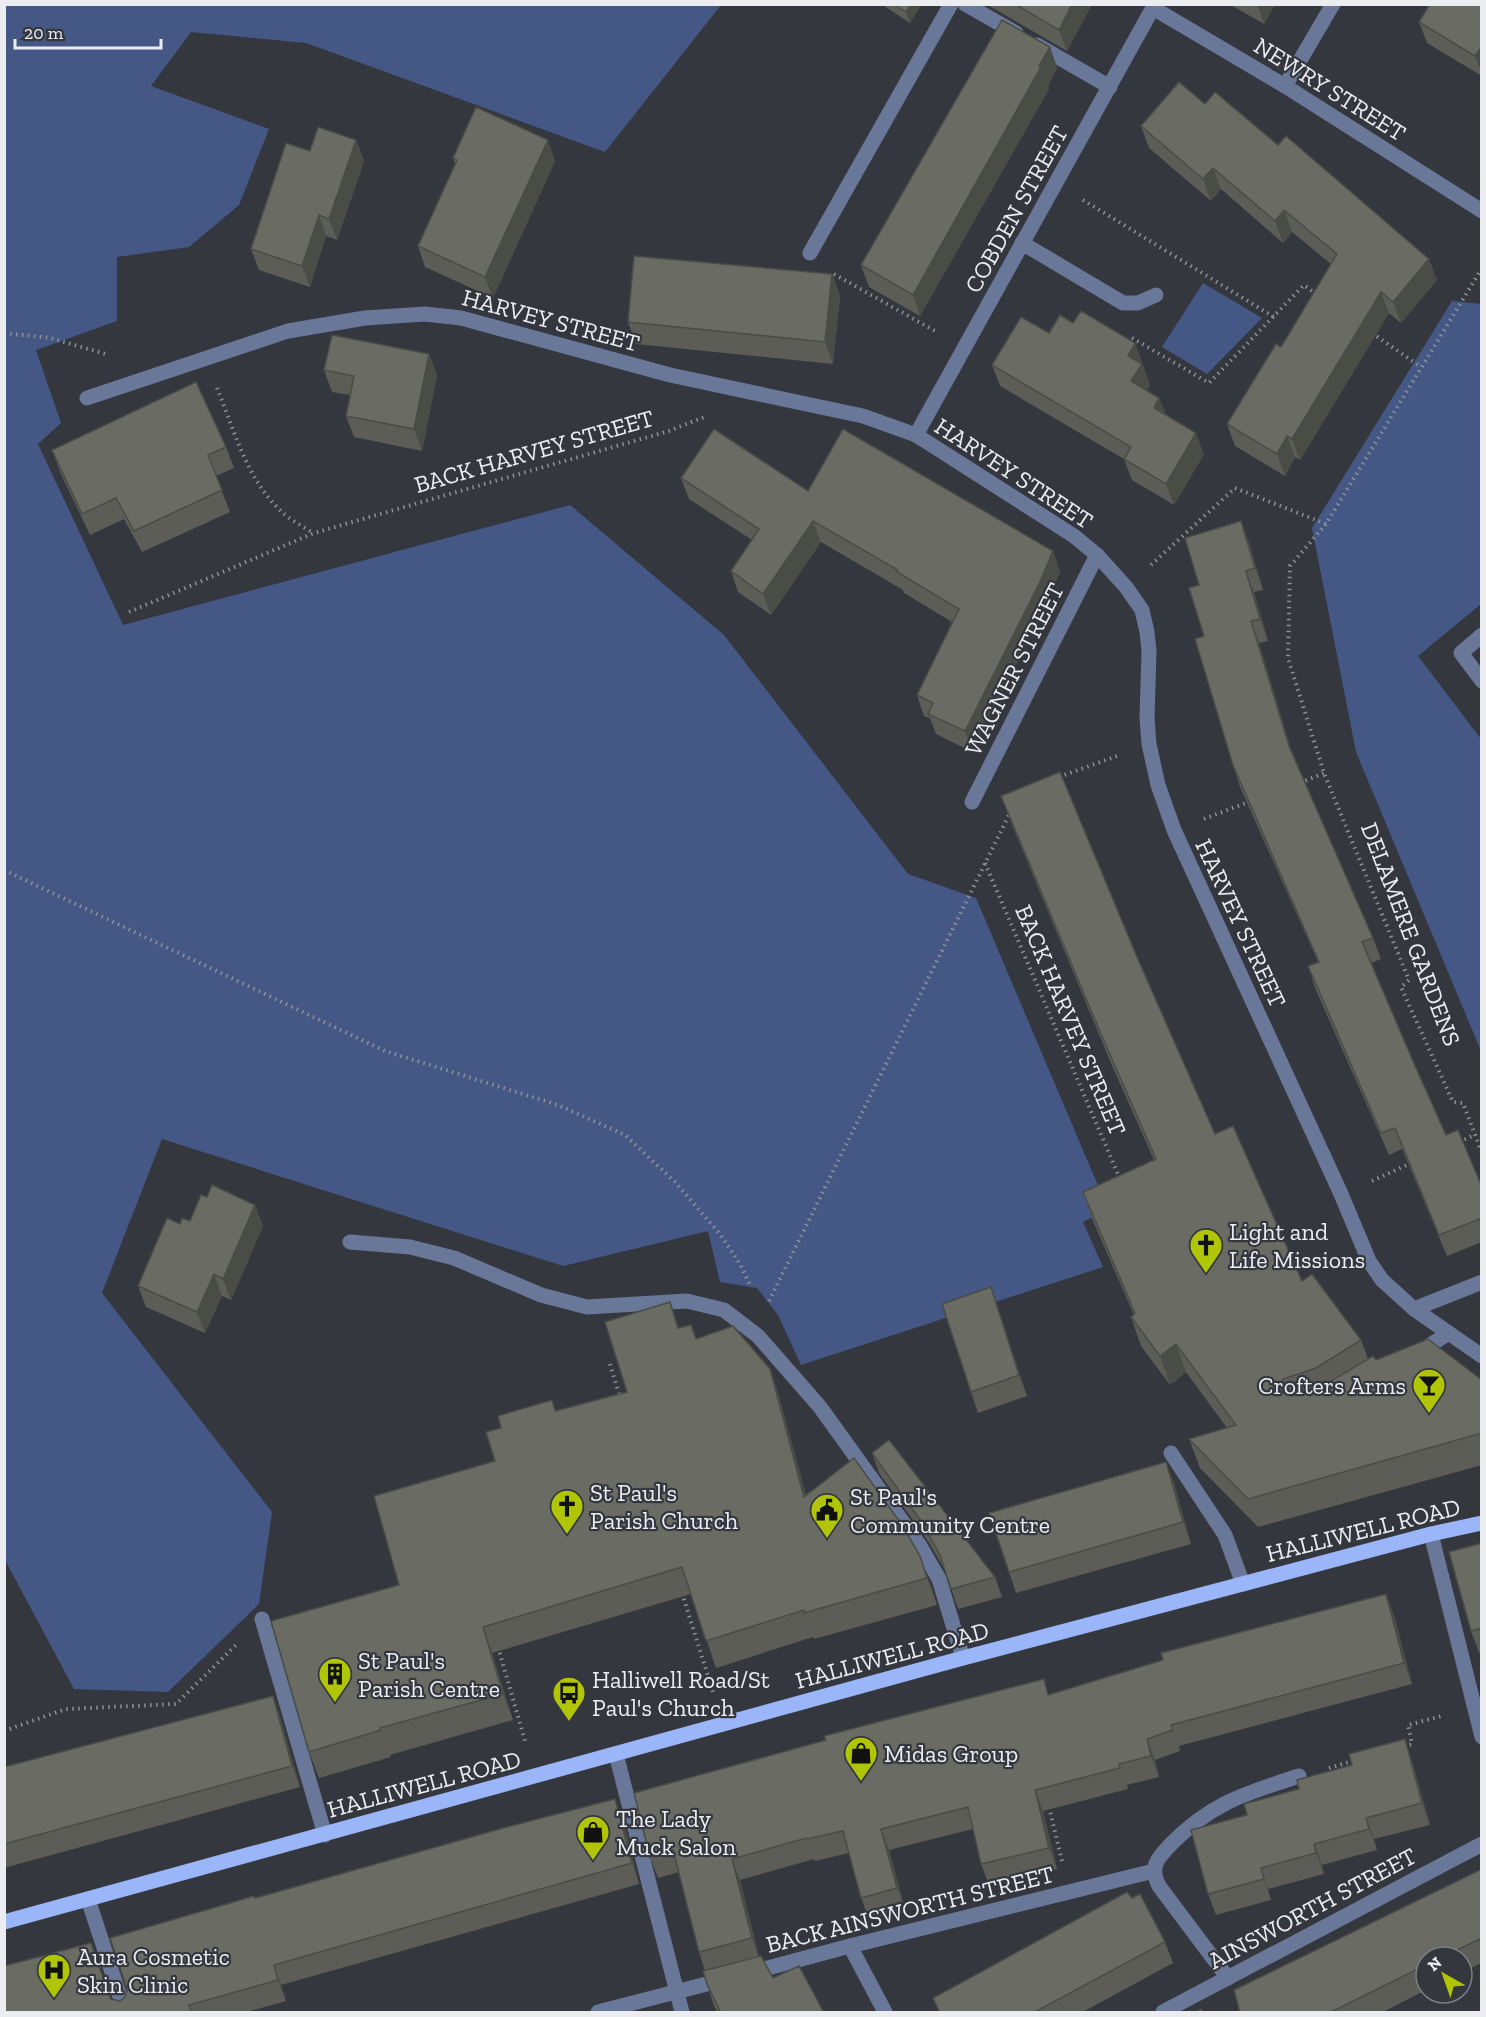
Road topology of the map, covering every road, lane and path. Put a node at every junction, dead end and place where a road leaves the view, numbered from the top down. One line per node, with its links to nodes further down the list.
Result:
1 (951, 4): 10 (street)
2 (965, 4): 6 (street)
3 (1333, 4): 5 (street)
4 (1154, 6): 5 (street, NEWRY STREET); 6 (street, COBDEN STREET)
5 (1284, 86): 8 (street, NEWRY STREET)
6 (1110, 87): 7 (street, COBDEN STREET)
7 (1056, 184): 9 (street, COBDEN STREET); 14 (path)
8 (1482, 211)
9 (1022, 243): 12 (street); 18 (street, COBDEN STREET)
10 (810, 253): 18 (path)
11 (1482, 268): 21 (path, DELAMERE GARDENS)
12 (1156, 296)
13 (1323, 299): 14 (path)
14 (1274, 316): 17 (path)
15 (1362, 326): 21 (path)
16 (4, 333): 19 (path)
17 (1129, 336)
18 (964, 348): 24 (street, COBDEN STREET)
19 (114, 357)
20 (206, 359): 22 (street, HARVEY STREET); 24 (street, HARVEY STREET); 26 (path)
21 (1421, 367): 25 (path, DELAMERE GARDENS)
22 (87, 398)
23 (710, 415): 26 (path, BACK HARVEY STREET)
24 (916, 435): 27 (street, HARVEY STREET)
25 (1326, 524): 28 (path); 33 (path, DELAMERE GARDENS)
26 (314, 533): 29 (path, BACK HARVEY STREET)
27 (1097, 555): 28 (street, HARVEY STREET); 37 (street, WAGNER STREET)
28 (1126, 587): 32 (street, HARVEY STREET)
29 (129, 612)
30 (1482, 634): 31 (street)
31 (1482, 681)
32 (1149, 744): 34 (path); 39 (street, HARVEY STREET)
33 (1324, 773): 35 (path); 42 (path, DELAMERE GARDENS)
34 (1052, 780)
35 (1292, 786)
36 (1260, 798): 39 (path)
37 (972, 802)
38 (1013, 806): 40 (path)
39 (1174, 830): 47 (street, HARVEY STREET)
40 (985, 864): 46 (path, BACK HARVEY STREET); 51 (path)
41 (4, 870): 51 (path)
42 (1474, 1135): 43 (path); 44 (path, DELAMERE GARDENS)
43 (1454, 1144)
44 (1482, 1154)
45 (1413, 1162): 47 (path)
46 (1120, 1180)
47 (1341, 1194): 50 (street, HARVEY STREET)
48 (350, 1242): 52 (street)
49 (1482, 1282): 50 (street)
50 (1414, 1309): 53 (street, HARVEY STREET)
51 (763, 1313): 52 (path)
52 (754, 1332): 65 (street)
53 (1449, 1333): 54 (street, HARVEY STREET); 56 (street)
54 (1482, 1356)
55 (610, 1364): 57 (path)
56 (1400, 1364)
57 (620, 1398)
58 (1171, 1453): 61 (street)
59 (1482, 1523): 60 (main road, HALLIWELL ROAD)
60 (1431, 1534): 61 (main road, HALLIWELL ROAD); 66 (street)
61 (1243, 1584): 65 (main road, HALLIWELL ROAD)
62 (681, 1589): 67 (path)
63 (262, 1618): 68 (path); 76 (street)
64 (496, 1641): 73 (path)
65 (963, 1658): 67 (main road, HALLIWELL ROAD)
66 (1478, 1707): 69 (street); 70 (path)
67 (724, 1725): 71 (main road, HALLIWELL ROAD)
68 (4, 1731)
69 (1482, 1737)
70 (1401, 1748)
71 (616, 1754): 73 (main road, HALLIWELL ROAD); 84 (street)
72 (1367, 1757): 74 (path)
73 (535, 1776): 76 (main road, HALLIWELL ROAD)
74 (1299, 1776): 79 (street)
75 (1048, 1801): 78 (path)
76 (325, 1835): 80 (main road, HALLIWELL ROAD)
77 (1482, 1844): 83 (street, AINSWORTH STREET)
78 (1063, 1866)
79 (1154, 1871): 82 (street, BACK AINSWORTH STREET); 83 (street)
80 (88, 1899): 81 (main road, HALLIWELL ROAD); 85 (street)
81 (4, 1922)
82 (850, 1946): 84 (street, BACK AINSWORTH STREET); 88 (street)
83 (1228, 1978): 89 (street, AINSWORTH STREET)
84 (676, 1992): 86 (street, BACK AINSWORTH STREET); 87 (street)
85 (125, 2013)
86 (598, 2013)
87 (682, 2013)
88 (885, 2013)
89 (1163, 2013)

